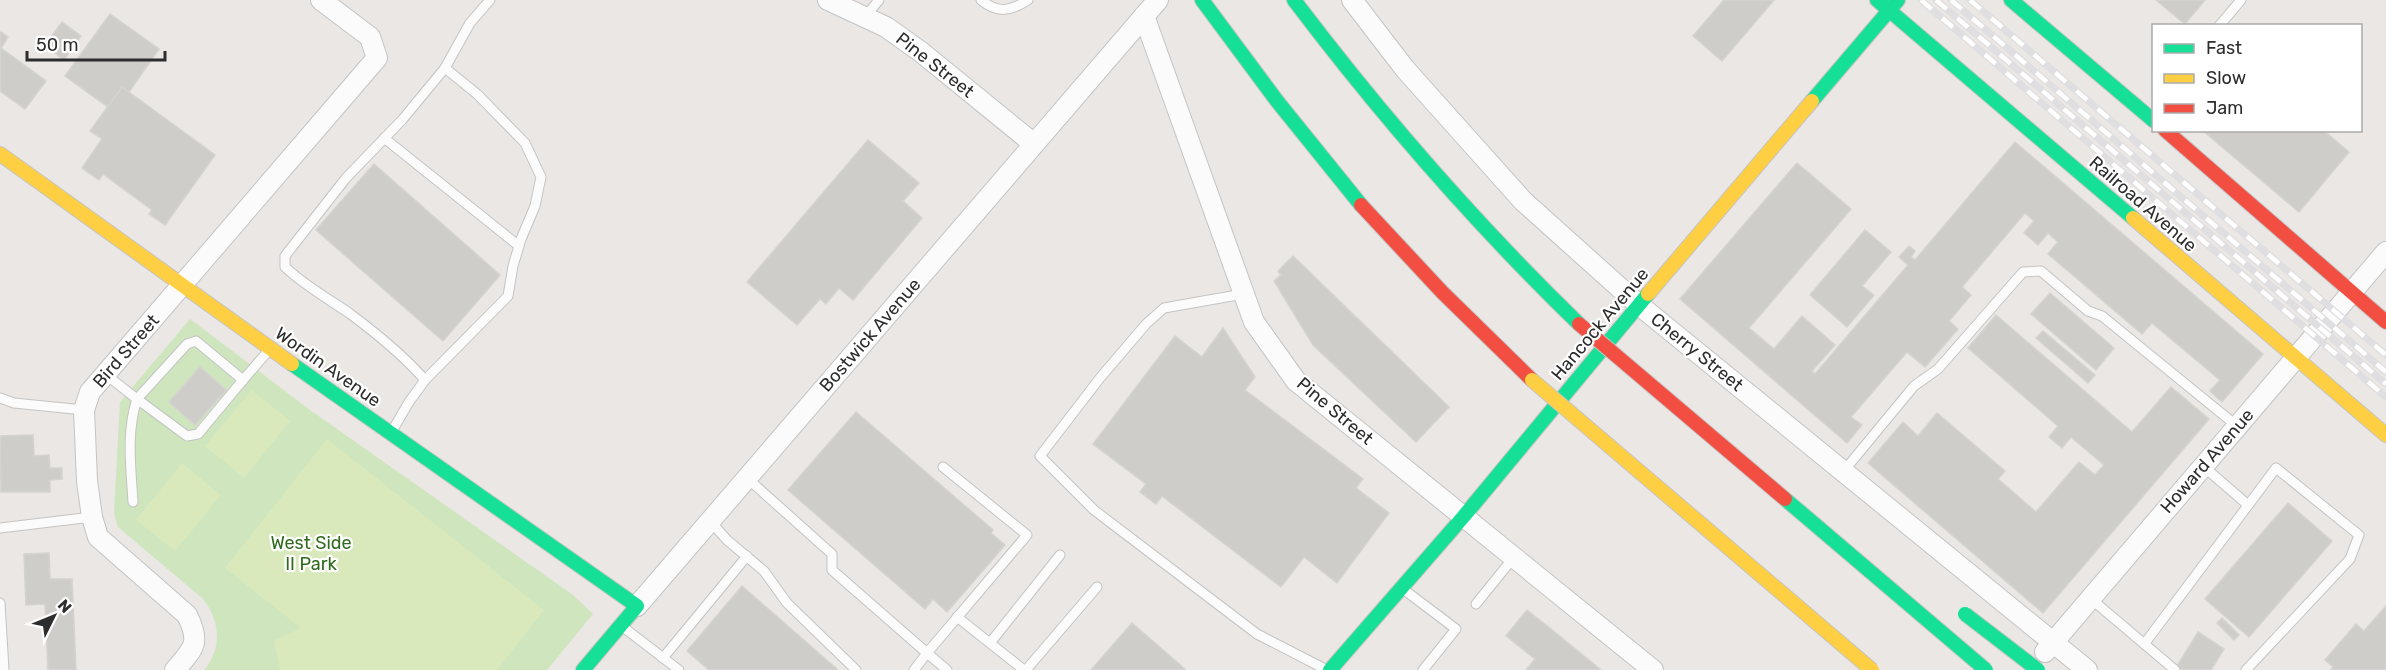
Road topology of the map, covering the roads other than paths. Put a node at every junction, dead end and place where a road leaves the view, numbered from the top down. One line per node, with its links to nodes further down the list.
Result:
1 (321, 0): 26 (street, Bird Street)
2 (490, 0): 18 (lane)
3 (828, 0): 16 (street, Pine Street)
4 (879, 0): 16 (lane)
5 (981, 0): 6 (lane)
6 (1028, 0)
7 (1158, 0): 15 (street, Bostwick Avenue)
8 (1202, 0): 55 (main road, bridge)
9 (1294, 0): 63 (main road, bridge)
10 (1352, 0): 29 (street, Cherry Street)
11 (1877, 0): 14 (main road, Railroad Avenue)
12 (2011, 0): 19 (main road)
13 (2241, 0): 17 (lane)
14 (1893, 5): 29 (main road, Hancock Avenue); 32 (main road, Railroad Avenue)
15 (1144, 16): 22 (street, Bostwick Avenue); 28 (street, Pine Street)
16 (865, 17): 22 (street, Pine Street)
17 (2221, 24)
18 (445, 68): 21 (lane); 24 (lane)
19 (2152, 119)
20 (2167, 132): 27 (main road)
21 (384, 138): 24 (lane); 35 (lane)
22 (1034, 144): 45 (street, Bostwick Avenue)
23 (0, 154): 26 (main road, Wordin Avenue)
24 (519, 246): 35 (lane)
25 (2386, 252): 27 (street, Howard Avenue)
26 (182, 286): 31 (main road, Wordin Avenue); 33 (street, Bird Street)
27 (2352, 292): 30 (main road); 32 (street, Howard Avenue)
28 (1243, 294): 48 (street, Pine Street); 71 (lane)
29 (1639, 305): 44 (street, Cherry Street); 48 (main road, Hancock Avenue)
30 (2386, 322)
31 (271, 348): 34 (lane); 40 (main road, Wordin Avenue)
32 (2296, 358): 39 (street, Howard Avenue); 41 (main road, Railroad Avenue)
33 (105, 374): 37 (lane); 38 (street, Bird Street)
34 (243, 380): 37 (lane); 37 (lane)
35 (425, 381): 40 (lane)
36 (0, 398): 38 (lane)
37 (137, 399): 46 (lane)
38 (84, 410): 49 (street, Bird Street)
39 (2237, 426): 42 (street, Howard Avenue); 44 (lane)
40 (391, 433): 61 (main road, Wordin Avenue)
41 (2386, 435)
42 (2203, 466): 47 (lane); 58 (street, Howard Avenue)
43 (943, 467): 62 (lane)
44 (1843, 472): 65 (street, Cherry Street)
45 (747, 478): 50 (street, Bostwick Avenue); 68 (lane)
46 (133, 502)
47 (2248, 505): 67 (lane); 88 (lane)
48 (1464, 516): 54 (street, Pine Street); 57 (main road, Hancock Avenue)
49 (92, 518): 51 (lane); 73 (street, Bird Street)
50 (710, 522): 53 (lane); 61 (street, Bostwick Avenue)
51 (0, 528)
52 (1060, 555): 66 (lane)
53 (747, 556): 70 (lane); 76 (lane)
54 (1514, 557): 60 (lane); 81 (street, Pine Street)
55 (1765, 580): 69 (main road, bridge); 82 (main road, bridge)
56 (1097, 587): 79 (lane)
57 (1401, 588): 71 (main road, Hancock Avenue); 80 (lane)
58 (2090, 598): 65 (street, Howard Avenue); 67 (lane)
59 (0, 603): 72 (lane)
60 (1476, 604)
61 (637, 606): 64 (main road, Bostwick Avenue)
62 (957, 617): 66 (lane); 68 (lane)
63 (1922, 617): 83 (main road, bridge); 85 (main road, bridge)
64 (621, 626): 70 (lane); 74 (main road, Bostwick Avenue)
65 (2052, 642): 84 (street, Howard Avenue); 86 (street, Cherry Street)
66 (990, 643): 79 (lane)
67 (2145, 643): 87 (lane)
68 (927, 653): 77 (lane); 78 (lane)
69 (1832, 654)
70 (663, 658): 75 (lane)
71 (1335, 667)
72 (4, 670)
73 (175, 670)
74 (584, 670)
75 (679, 670)
76 (856, 670)
77 (914, 670)
78 (947, 670)
79 (1025, 670)
80 (1423, 670)
81 (1653, 670)
82 (1872, 670)
83 (1986, 670)
84 (2029, 670)
85 (2038, 670)
86 (2087, 670)
87 (2175, 670)
88 (2246, 670)

